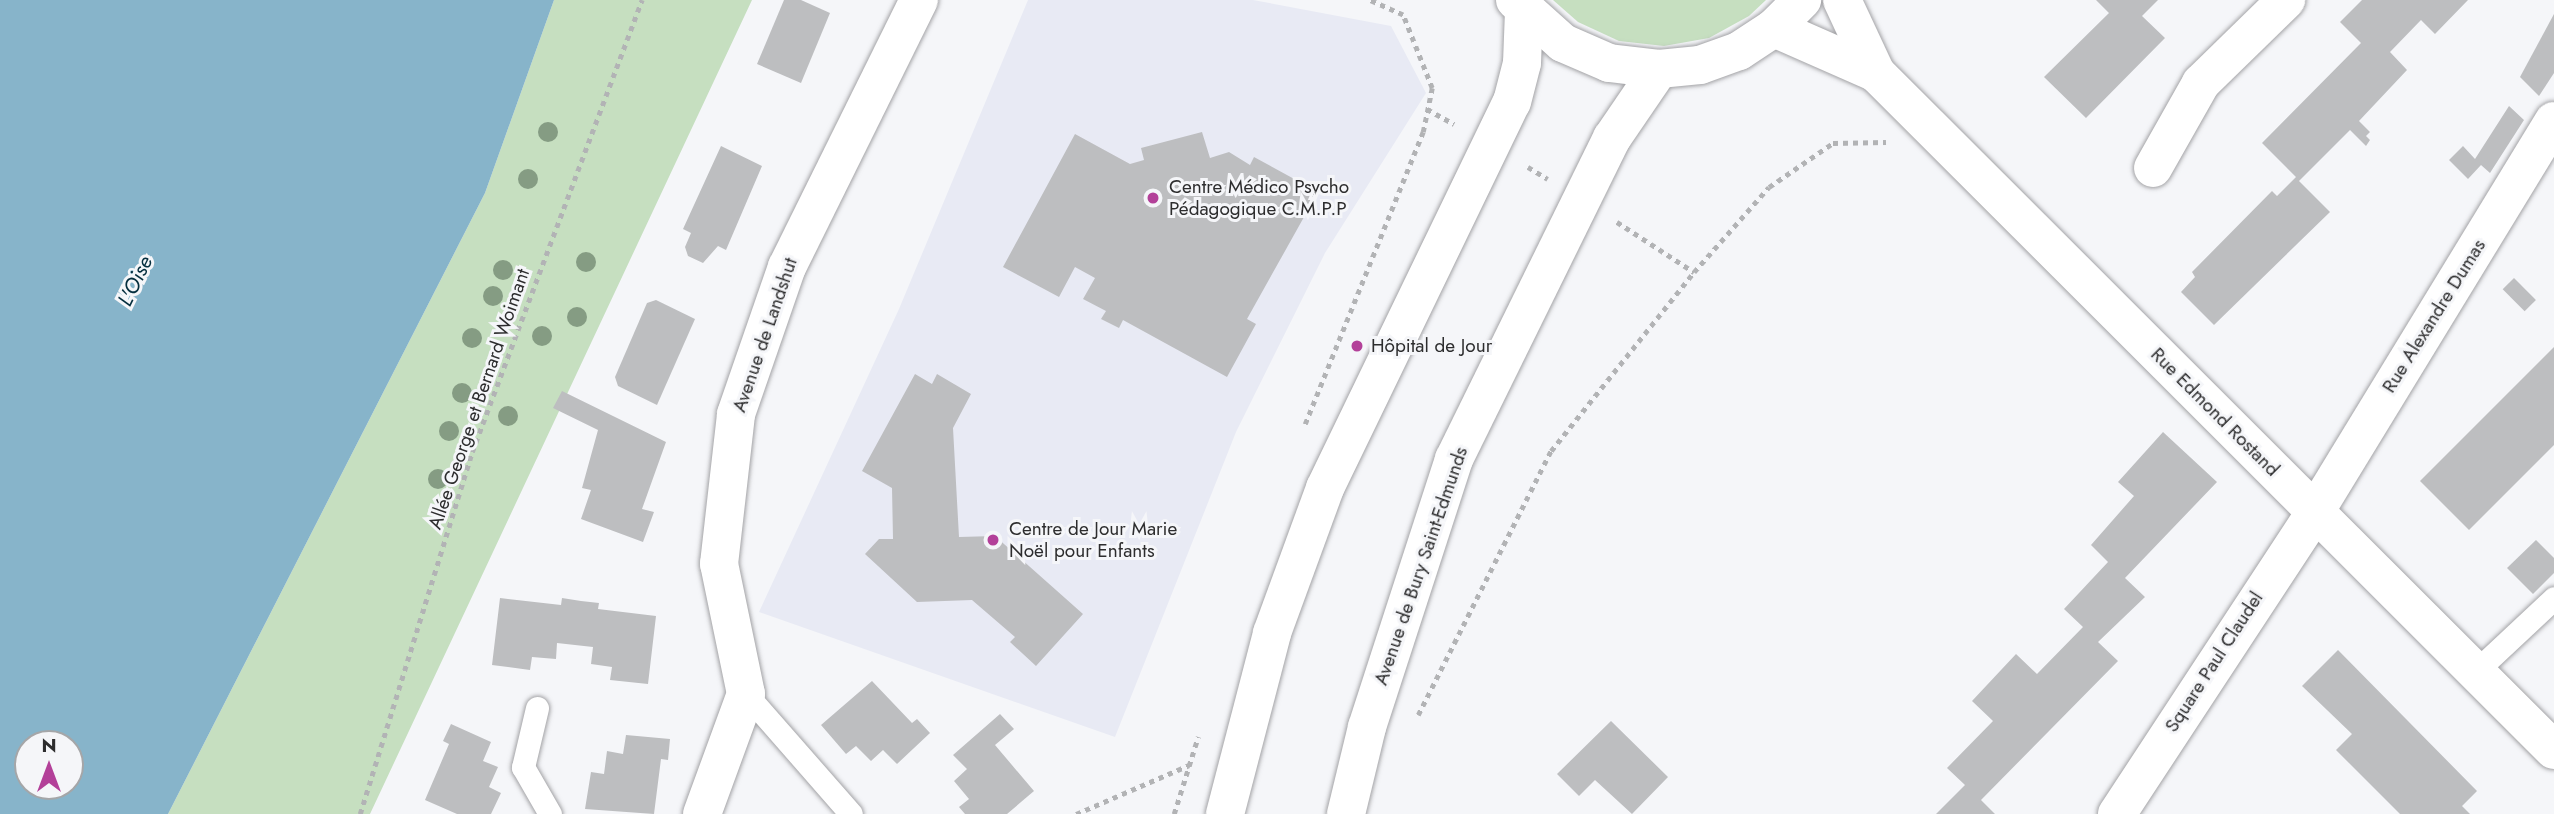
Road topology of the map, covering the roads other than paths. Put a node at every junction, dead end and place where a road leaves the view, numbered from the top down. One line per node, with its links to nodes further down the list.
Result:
1 (919, 0): 14 (street, Avenue de Landshut)
2 (1802, 0): 6 (street)
3 (1842, 0): 8 (street, Rue Edmond Rostand)
4 (2286, 0): 10 (street)
5 (1520, 6): 7 (street); 20 (street)
6 (1774, 28): 7 (street); 8 (street, Rue Edmond Rostand)
7 (1659, 69): 21 (street, Avenue de Bury Saint-Edmunds)
8 (1876, 73): 11 (street, Rue Edmond Rostand)
9 (2554, 121): 11 (street, Rue Alexandre Dumas)
10 (2153, 167)
11 (2315, 512): 13 (street, Rue Edmond Rostand); 22 (street, Square Paul Claudel)
12 (2554, 598): 13 (lane)
13 (2475, 673): 16 (street, Rue Edmond Rostand)
14 (746, 694): 18 (street); 19 (lane)
15 (537, 708): 17 (lane)
16 (2554, 750)
17 (550, 814)
18 (702, 814)
19 (851, 814)
20 (1226, 814)
21 (1346, 814)
22 (2117, 814)

